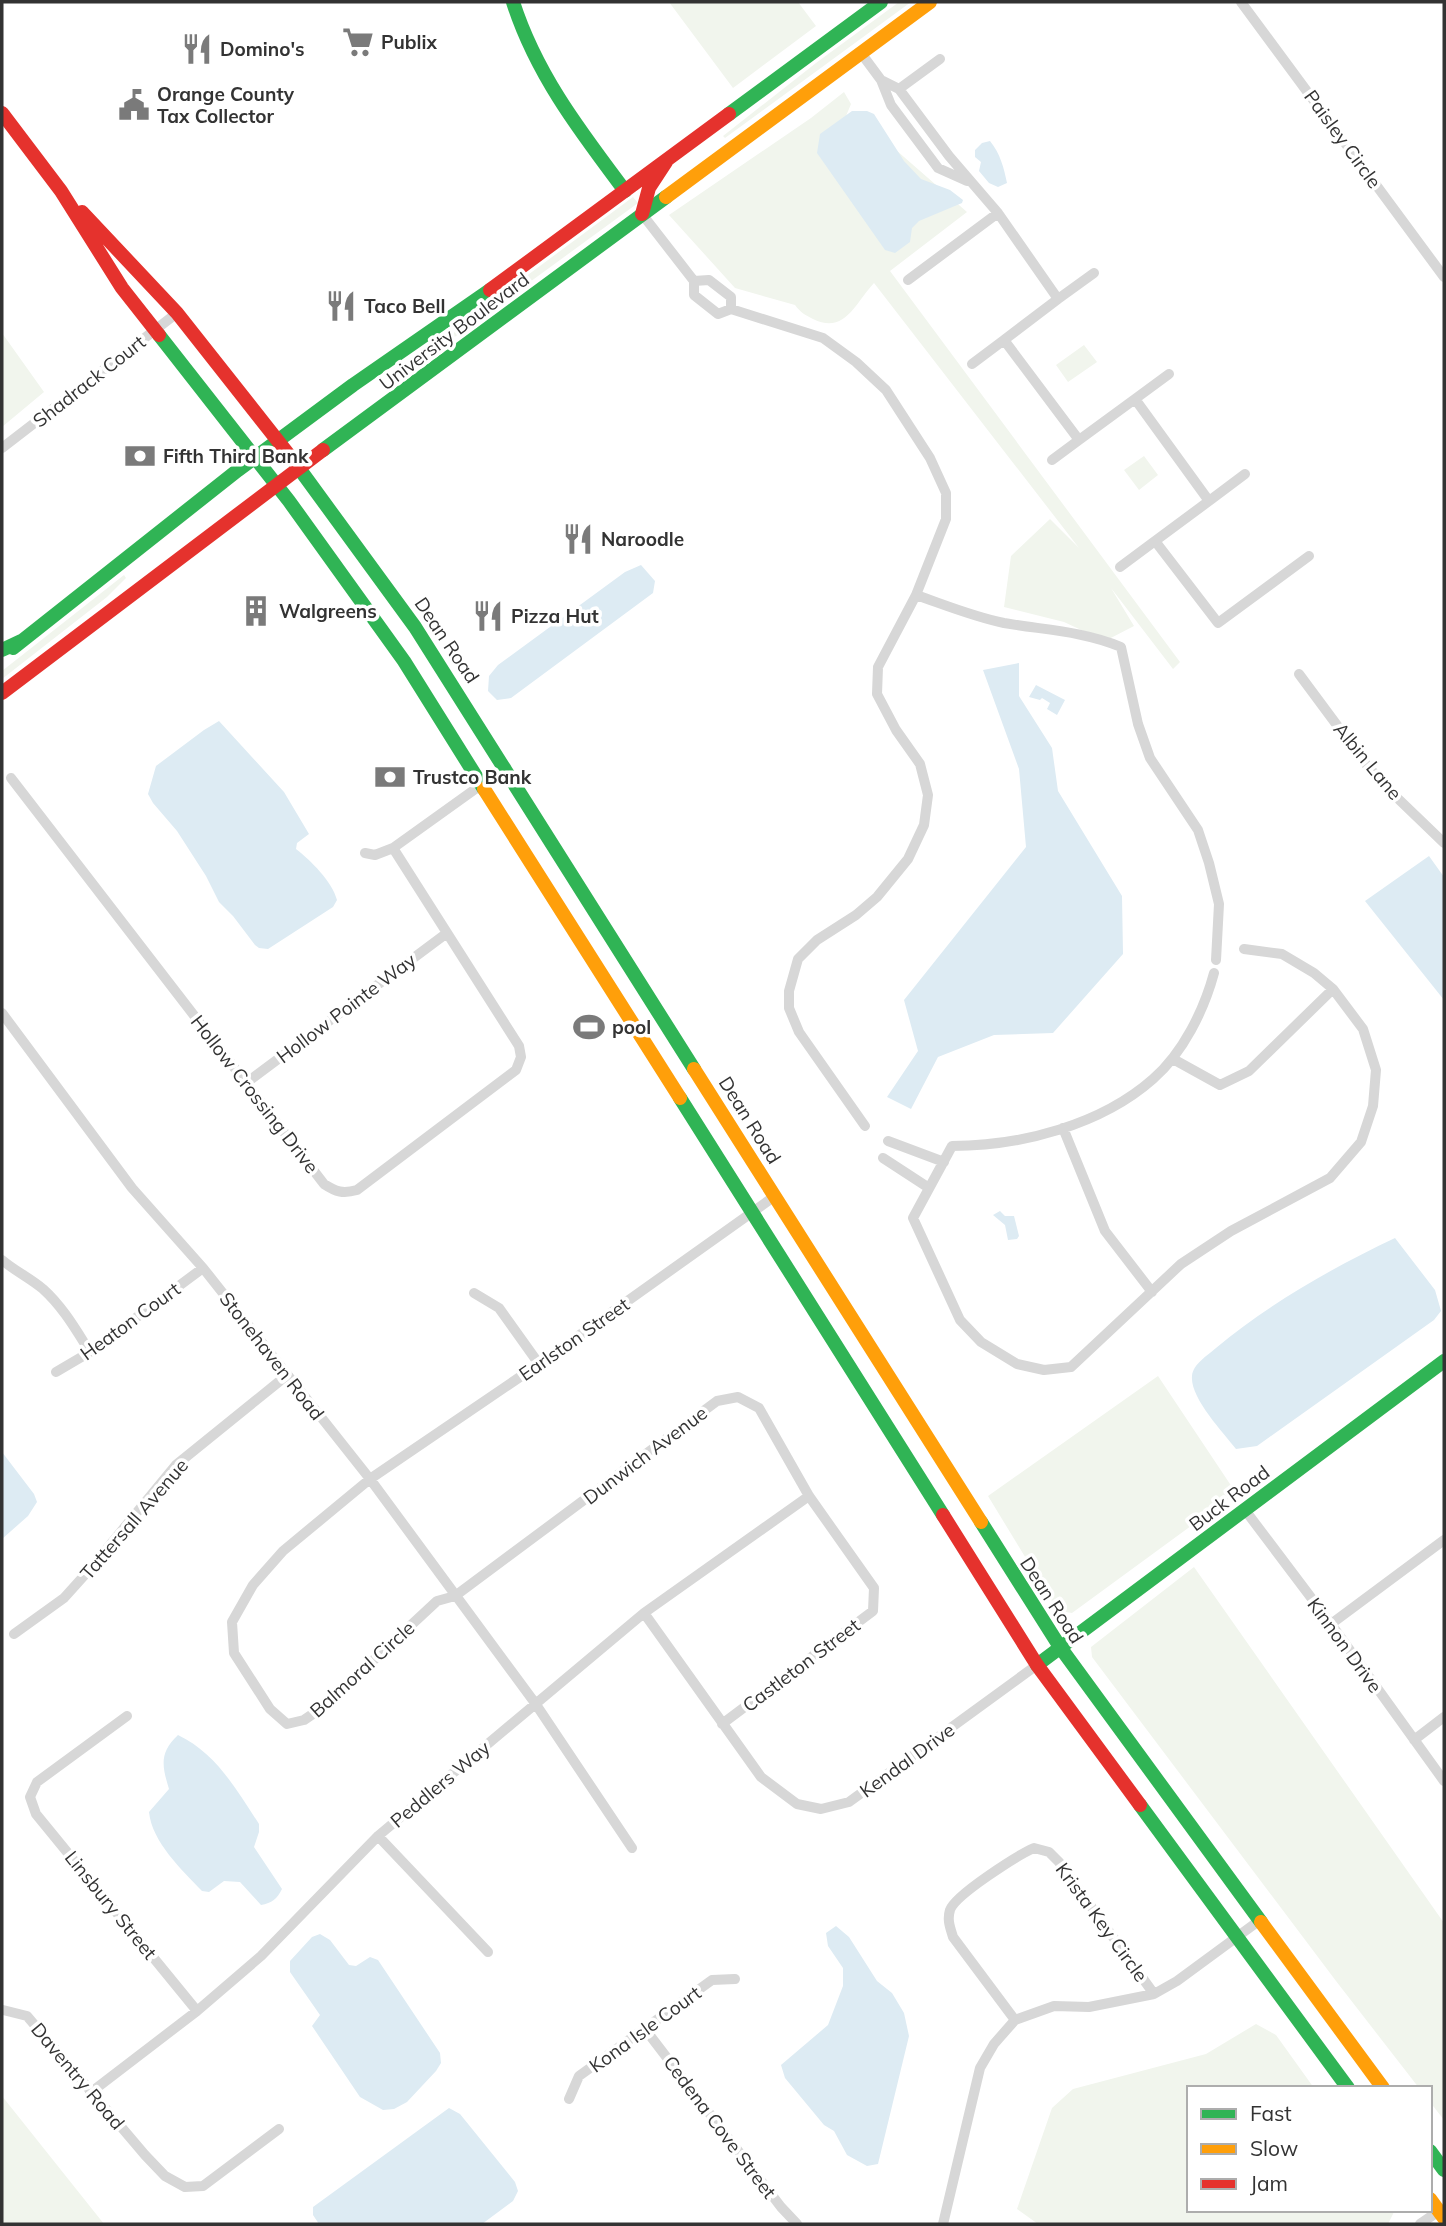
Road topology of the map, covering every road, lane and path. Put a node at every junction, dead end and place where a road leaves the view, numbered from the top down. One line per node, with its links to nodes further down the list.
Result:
1 (513, 2): 13 (main road)
2 (881, 2): 10 (main road, University Boulevard)
3 (930, 2): 5 (main road, University Boulevard)
4 (1241, 2): 17 (street, Paisley Circle)
5 (861, 53): 7 (street); 15 (main road, University Boulevard)
6 (940, 59): 8 (street)
7 (881, 80): 8 (street); 11 (street)
8 (899, 89): 11 (street)
9 (2, 113): 12 (main road, Dean Road)
10 (667, 160): 13 (main road, University Boulevard); 15 (main road)
11 (971, 183): 14 (street)
12 (61, 191): 22 (main road, Dean Road); 23 (main road, Dean Road)
13 (625, 191): 28 (main road, University Boulevard)
14 (998, 213): 18 (street); 20 (street)
15 (642, 214): 19 (street); 33 (main road, University Boulevard)
16 (1094, 273): 20 (street)
17 (1444, 277)
18 (908, 280)
19 (694, 281): 21 (street); 21 (street)
20 (1058, 299): 24 (street)
21 (731, 309): 40 (street)
22 (177, 313): 23 (street, Shadrack Court); 28 (main road, Dean Road)
23 (155, 330): 30 (street, Shadrack Court); 31 (main road, Dean Road)
24 (1004, 340): 25 (street); 29 (street)
25 (972, 364)
26 (1169, 374): 27 (street)
27 (1135, 399): 29 (street); 36 (street)
28 (278, 440): 31 (main road, University Boulevard); 33 (main road, Dean Road)
29 (1079, 440): 32 (street)
30 (2, 448)
31 (255, 458): 35 (main road, Dean Road); 41 (main road, University Boulevard)
32 (1052, 460)
33 (300, 468): 35 (main road, University Boulevard); 46 (main road, Dean Road)
34 (1245, 474): 36 (street)
35 (276, 485): 45 (main road, University Boulevard); 48 (main road, Dean Road)
36 (1209, 500): 37 (street)
37 (1155, 541): 38 (street); 39 (street)
38 (1309, 556)
39 (1120, 567)
40 (916, 595): 54 (street); 60 (street)
41 (21, 641): 42 (main road); 43 (main road, University Boulevard)
42 (2, 650)
43 (2, 656)
44 (1299, 674): 49 (street, Albin Lane)
45 (2, 693)
46 (506, 766): 48 (street); 66 (main road, Dean Road)
47 (11, 778): 59 (street, Hollow Crossing Drive)
48 (482, 783): 50 (street); 67 (main road, Dean Road)
49 (1444, 843)
50 (393, 848): 51 (street); 52 (street, Hollow Crossing Drive)
51 (365, 853)
52 (447, 933): 59 (street, Hollow Pointe Way); 59 (street, Hollow Crossing Drive)
53 (1244, 949): 56 (street)
54 (1216, 960)
55 (1214, 973): 58 (street)
56 (1333, 989): 58 (street); 70 (street)
57 (2, 1013): 69 (street, Stonehaven Road)
58 (1173, 1059): 61 (street)
59 (246, 1083)
60 (865, 1126)
61 (1063, 1128): 64 (street); 70 (street)
62 (888, 1141): 64 (street)
63 (883, 1158): 65 (street)
64 (944, 1161): 65 (street)
65 (929, 1188): 70 (street)
66 (775, 1196): 67 (street, Earlston Street); 85 (main road, Dean Road)
67 (752, 1213): 74 (street, Earlston Street); 86 (main road, Dean Road)
68 (2, 1261): 72 (street)
69 (203, 1268): 72 (street, Heaton Court); 76 (street, Stonehaven Road)
70 (1152, 1292)
71 (474, 1293): 74 (street)
72 (90, 1352): 75 (street, Heaton Court)
73 (1444, 1362): 79 (main road, Buck Road)
74 (539, 1364): 77 (street, Earlston Street)
75 (55, 1372)
76 (286, 1376): 77 (street, Stonehaven Road); 84 (street, Tattersall Avenue)
77 (370, 1479): 81 (street, Stonehaven Road); 81 (street, Balmoral Circle)
78 (809, 1496): 81 (street, Dunwich Avenue); 82 (street, Peddlers Way); 90 (street, Castleton Street)
79 (1245, 1510): 83 (street, Kinnon Drive); 85 (main road, Buck Road)
80 (1444, 1540): 83 (street)
81 (455, 1595): 87 (street, Stonehaven Road)
82 (644, 1613): 87 (street, Peddlers Way); 90 (street, Kendal Drive)
83 (1331, 1624): 91 (street, Kinnon Drive)
84 (14, 1634)
85 (1060, 1647): 86 (main road, Buck Road); 95 (main road, Dean Road)
86 (1037, 1665): 90 (street, Kendal Drive); 96 (main road, Dean Road)
87 (536, 1703): 93 (street, Peddlers Way); 94 (street, Stonehaven Road)
88 (127, 1716): 101 (street, Linsbury Street)
89 (1444, 1717): 91 (street)
90 (722, 1724)
91 (1414, 1740): 92 (street, Kinnon Drive)
92 (1444, 1781)
93 (378, 1836): 97 (street); 101 (street, Peddlers Way)
94 (632, 1848)
95 (1260, 1920): 96 (street); 105 (main road, Dean Road)
96 (1237, 1937): 99 (street); 104 (main road, Dean Road)
97 (488, 1952)
98 (735, 1979): 103 (street, Kona Isle Court)
99 (1154, 1994): 102 (street); 102 (street, Krista Key Circle)
100 (3, 2010): 106 (street, Daventry Road)
101 (197, 2011): 106 (street, Peddlers Way)
102 (1015, 2020): 113 (street)
103 (646, 2029): 107 (street, Kona Isle Court); 112 (street, Cedena Cove Street)
104 (1347, 2086)
105 (1382, 2086)
106 (90, 2093): 108 (street, Daventry Road)
107 (569, 2099)
108 (279, 2129)
109 (1432, 2154): 110 (main road)
110 (1444, 2170)
111 (1438, 2210): 114 (street)
112 (797, 2224)
113 (943, 2224)
114 (1420, 2224)

